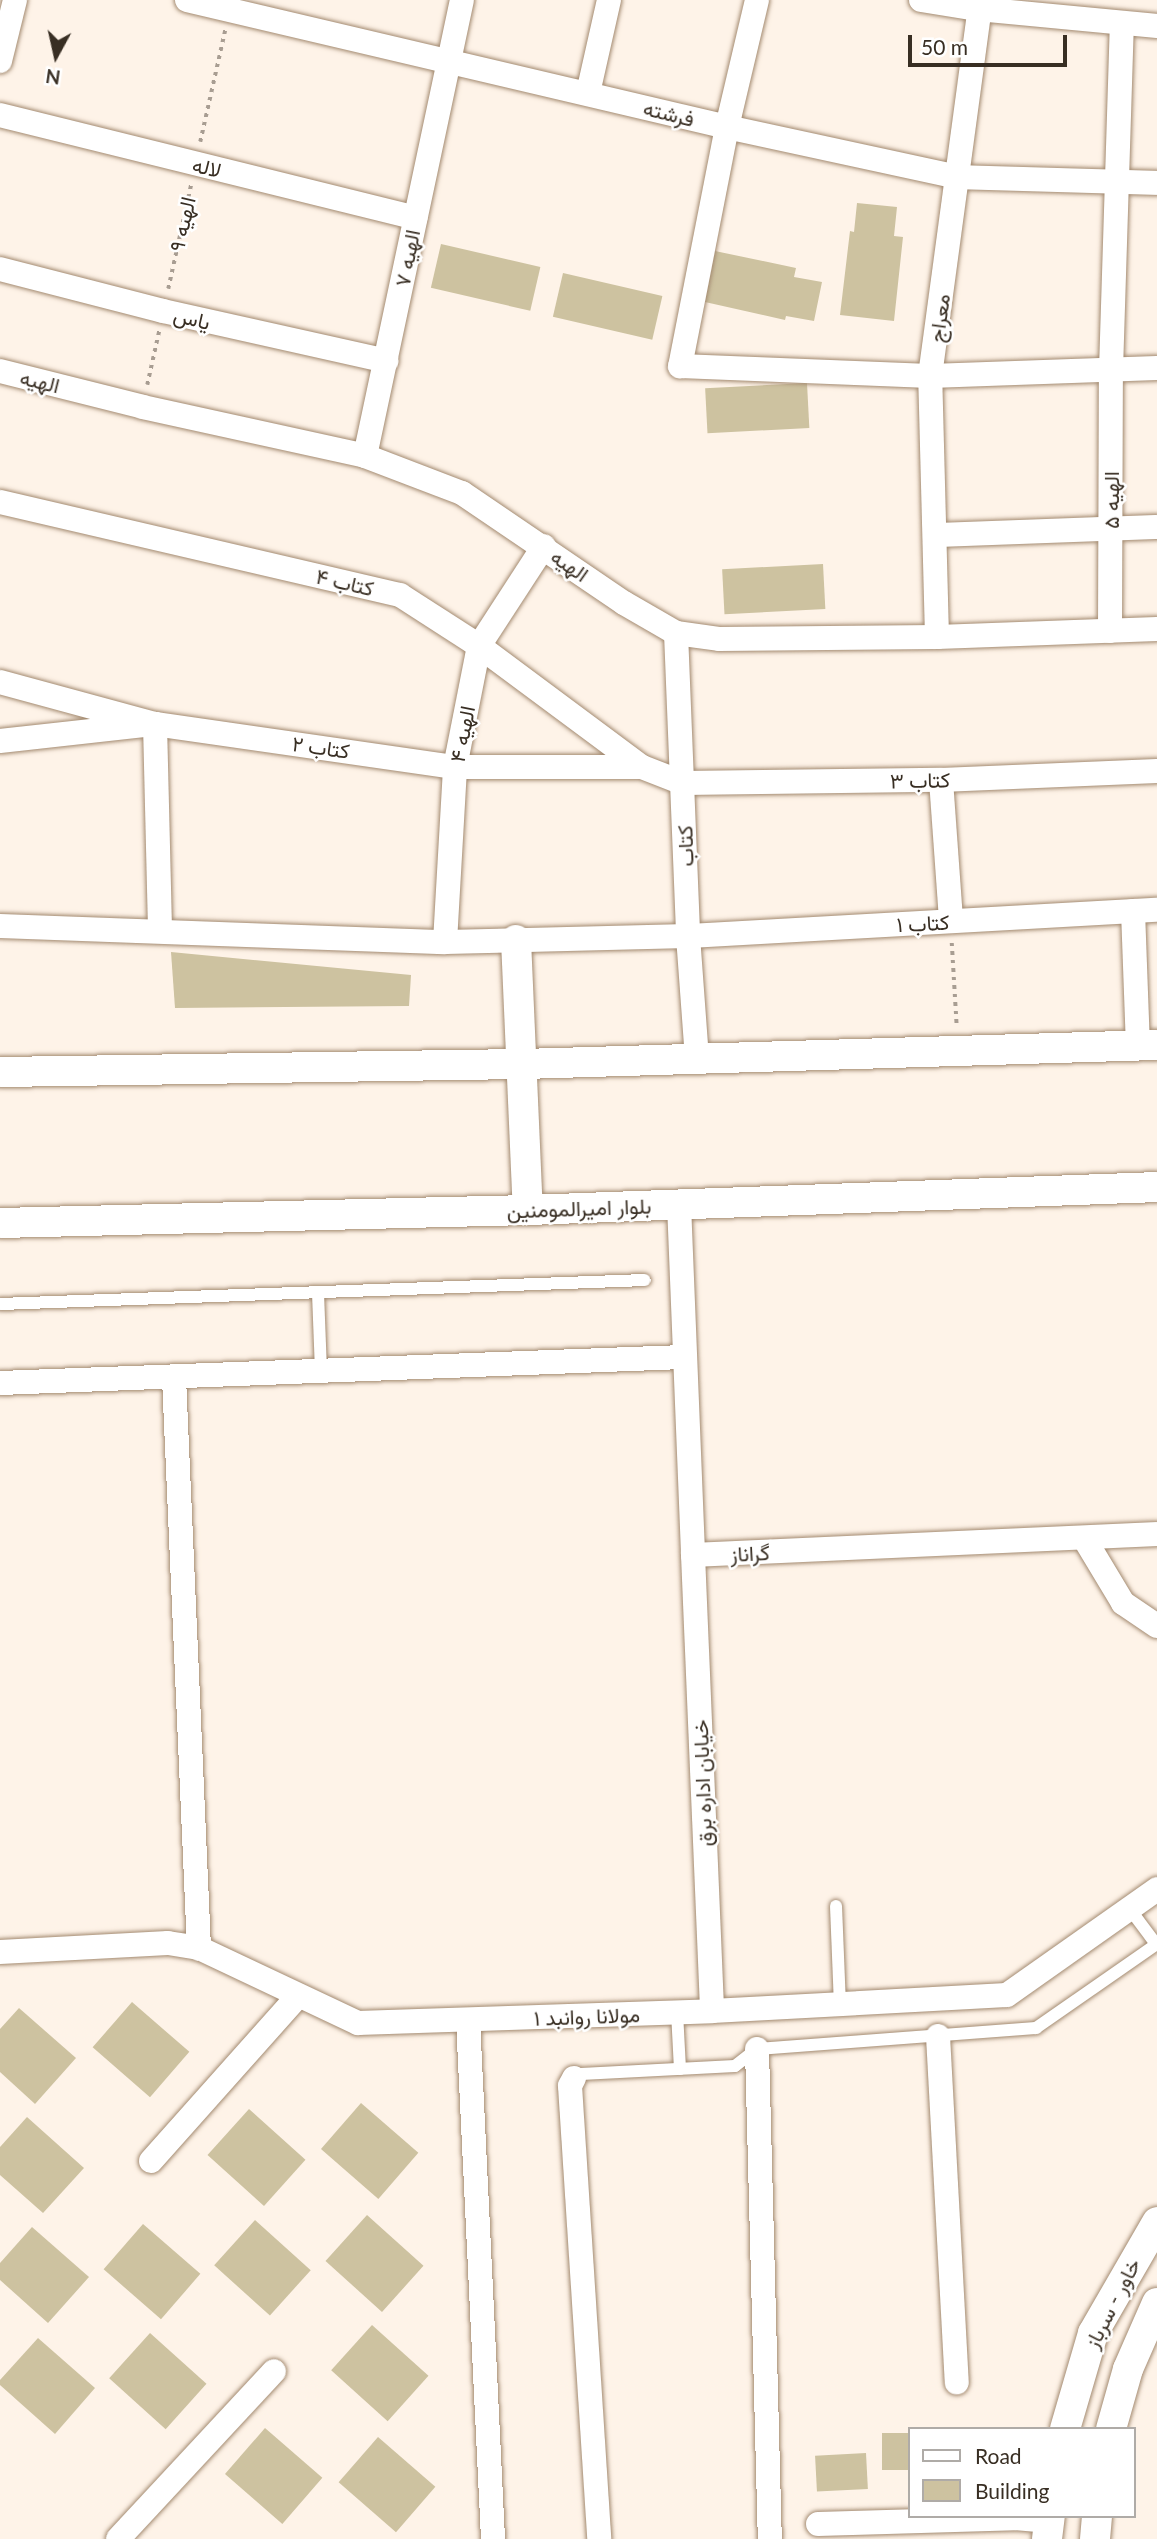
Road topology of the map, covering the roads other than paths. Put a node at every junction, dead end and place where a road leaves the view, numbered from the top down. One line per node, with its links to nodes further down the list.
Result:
1 (15, 0): 11 (street)
2 (187, 0): 10 (street, فرشته)
3 (462, 0): 10 (street, الهیه ۷)
4 (610, 0): 12 (street)
5 (757, 0): 14 (street)
6 (921, 0): 7 (street)
7 (980, 5): 8 (street); 15 (street, معراج)
8 (1122, 25): 9 (street); 16 (street, الهیه ۵)
9 (1157, 26)
10 (448, 60): 12 (street, فرشته); 18 (street, الهیه ۷)
11 (0, 61)
12 (588, 93): 14 (street, فرشته)
13 (0, 115): 18 (street, لاله)
14 (727, 127): 15 (street, فرشته); 24 (street)
15 (958, 177): 16 (street, فرشته); 24 (street, معراج)
16 (1117, 181): 17 (street, فرشته); 22 (street, الهیه ۵)
17 (1157, 183)
18 (415, 218): 20 (street, الهیه ۷)
19 (0, 269): 20 (street, یاس)
20 (386, 361): 25 (street, الهیه ۷)
21 (1157, 368): 22 (street)
22 (1111, 370): 24 (street); 28 (street, الهیه ۵)
23 (0, 371): 25 (street, الهیه)
24 (930, 376): 29 (street, معراج)
25 (365, 456): 30 (street, الهیه)
26 (0, 502): 35 (street, کتاب ۴)
27 (1157, 527): 28 (street)
28 (1111, 528): 29 (street); 32 (street, الهیه ۵)
29 (936, 535): 34 (street, معراج)
30 (544, 546): 33 (street, الهیه); 35 (street, الهیه ۴)
31 (1157, 629): 32 (street, الهیه)
32 (1110, 631): 34 (street, الهیه)
33 (676, 633): 34 (street, الهیه); 43 (street, کتاب)
34 (937, 637)
35 (479, 646): 39 (street, الهیه ۴); 40 (street, کتاب ۴)
36 (0, 682): 37 (street)
37 (155, 724): 38 (street, کتاب ۲); 39 (street, کتاب ۲); 47 (street)
38 (0, 741)
39 (455, 766): 40 (street, کتاب ۲); 50 (street, الهیه ۴)
40 (642, 767): 43 (street)
41 (1157, 771): 42 (street, کتاب ۳)
42 (941, 780): 43 (street, کتاب ۳); 45 (street)
43 (683, 783): 48 (street, کتاب)
44 (1145, 910): 45 (street, کتاب ۱); 51 (street)
45 (951, 921): 48 (street, کتاب ۱)
46 (0, 926): 47 (street, کتاب ۱)
47 (160, 930): 50 (street, کتاب ۱)
48 (688, 936): 49 (street, کتاب ۱); 52 (street, کتاب)
49 (516, 940): 50 (street, کتاب ۱); 53 (street)
50 (445, 942)
51 (1148, 1045): 52 (street)
52 (697, 1059): 53 (street)
53 (523, 1064): 54 (street); 57 (street)
54 (0, 1072)
55 (1157, 1187): 56 (street, بلوار امیرالمومنین)
56 (678, 1204): 57 (street, بلوار امیرالمومنین); 62 (street)
57 (528, 1210): 58 (street, بلوار امیرالمومنین)
58 (0, 1223)
59 (645, 1280): 60 (lane)
60 (318, 1293): 61 (lane); 63 (lane)
61 (0, 1304)
62 (684, 1357): 63 (street); 68 (street)
63 (321, 1372): 64 (street)
64 (174, 1378): 65 (street); 74 (street)
65 (0, 1383)
66 (1157, 1534): 67 (street, گراناز)
67 (1084, 1538): 68 (street, گراناز); 69 (street)
68 (693, 1555): 78 (street, خیابان اداره برق)
69 (1157, 1626)
70 (1157, 1889): 72 (street, مولانا روانبد ۱)
71 (836, 1906): 77 (lane)
72 (1129, 1908): 73 (lane); 77 (street, مولانا روانبد ۱)
73 (1157, 1944): 81 (lane)
74 (199, 1948): 75 (street, مولانا روانبد ۱); 76 (street, مولانا روانبد ۱)
75 (0, 1952)
76 (298, 1996): 80 (street, مولانا روانبد ۱); 85 (street)
77 (840, 2004): 78 (street, مولانا روانبد ۱)
78 (712, 2011): 79 (street, مولانا روانبد ۱)
79 (677, 2012): 80 (street, مولانا روانبد ۱); 83 (lane)
80 (468, 2020): 96 (street)
81 (937, 2036): 82 (lane); 89 (street)
82 (757, 2049): 83 (lane); 98 (street)
83 (680, 2069): 84 (lane)
84 (574, 2078): 97 (street)
85 (151, 2161)
86 (1157, 2222): 90 (street, خاور - سرباز)
87 (1157, 2302): 91 (street, خاور - سرباز)
88 (274, 2371): 95 (street)
89 (957, 2382)
90 (1067, 2427)
91 (1112, 2427)
92 (1097, 2518): 99 (street)
93 (818, 2524): 94 (street)
94 (1049, 2525)
95 (118, 2539)
96 (493, 2539)
97 (599, 2539)
98 (770, 2539)
99 (1095, 2539)

